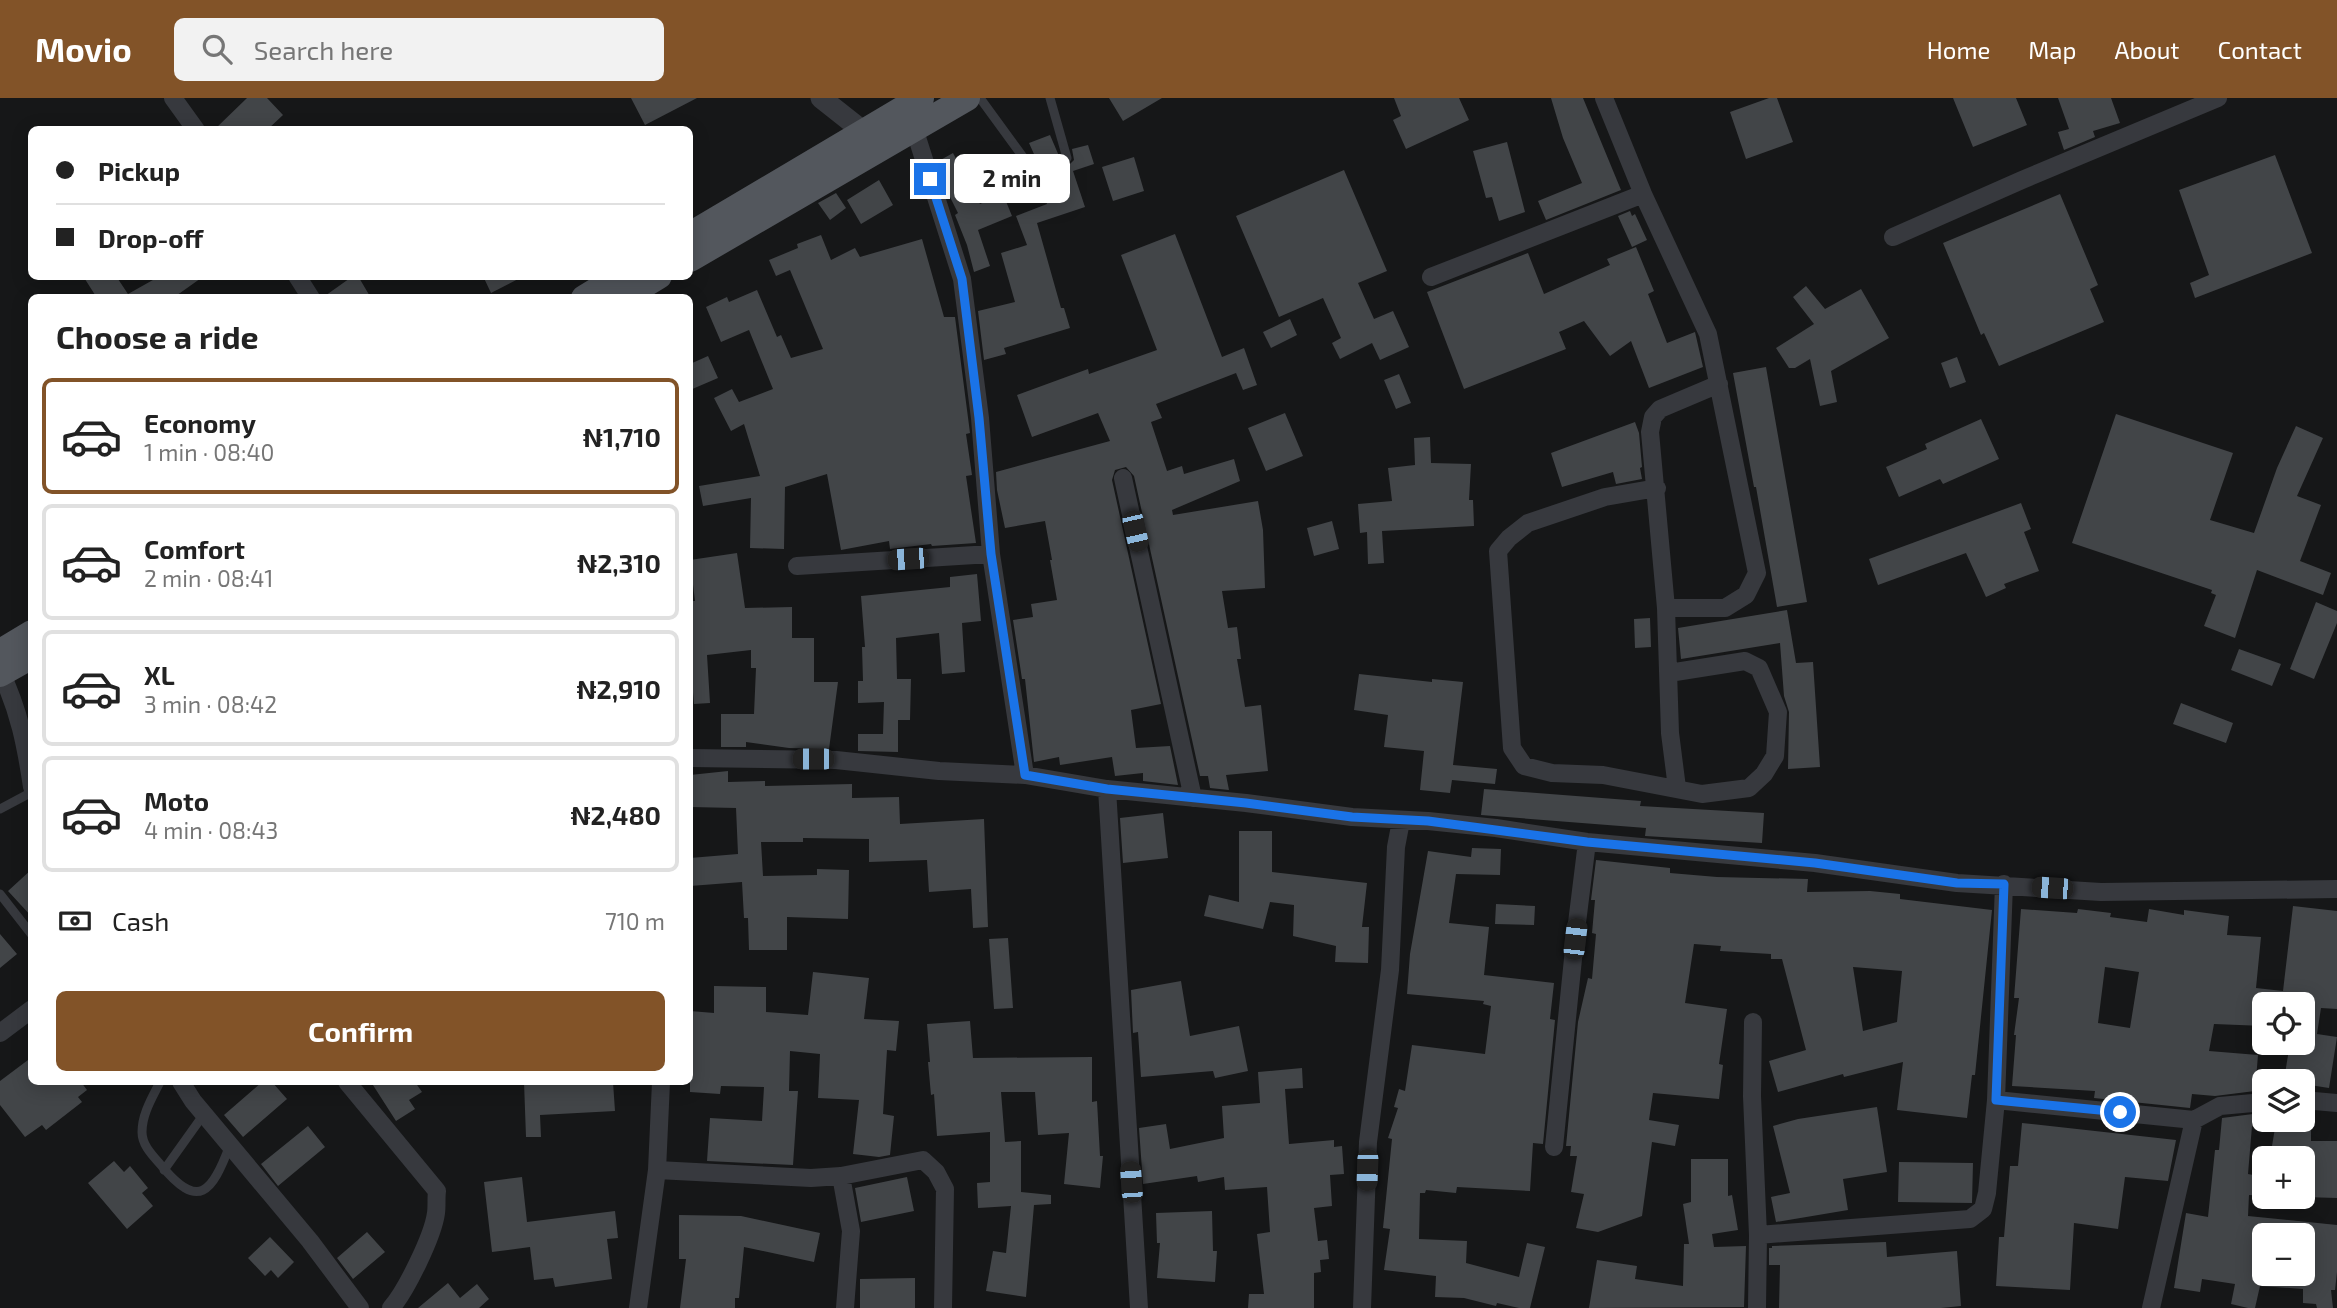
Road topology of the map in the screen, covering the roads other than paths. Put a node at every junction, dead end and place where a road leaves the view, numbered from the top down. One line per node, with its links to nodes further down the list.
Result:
1 (173, 98): 9 (street)
2 (821, 98): 11 (street)
3 (921, 98): 11 (main road)
4 (967, 98): 10 (main road)
5 (980, 98): 6 (lane)
6 (1050, 98)
7 (1604, 98): 12 (street)
8 (2218, 98): 14 (street)
9 (193, 126)
10 (915, 128): 15 (main road); 24 (street)
11 (864, 132): 13 (main road)
12 (1643, 194): 16 (street); 21 (street)
13 (693, 233)
14 (1893, 237)
15 (693, 257)
16 (1431, 277)
17 (613, 280): 19 (main road)
18 (652, 280): 20 (main road)
19 (591, 294)
20 (630, 294)
21 (1719, 384): 23 (street); 26 (street)
22 (1124, 478): 38 (street)
23 (1657, 488): 26 (street); 35 (street)
24 (991, 554): 25 (street); 34 (street)
25 (797, 566)
26 (1666, 608): 30 (street)
27 (28, 635): 28 (main road)
28 (0, 652)
29 (28, 658): 31 (main road)
30 (1670, 673): 35 (street); 35 (street)
31 (0, 674): 33 (street)
32 (693, 758): 34 (street)
33 (28, 766)
34 (1025, 775): 36 (street)
35 (1677, 788)
36 (1107, 789): 38 (street); 70 (street)
37 (28, 792): 39 (lane)
38 (1193, 798): 40 (street)
39 (0, 809)
40 (1401, 821): 41 (street); 71 (street)
41 (1587, 842): 42 (street); 60 (street)
42 (2004, 884): 43 (street); 53 (street)
43 (2337, 889)
44 (0, 894): 45 (lane)
45 (28, 930)
46 (28, 1012): 48 (street)
47 (1753, 1022): 64 (street)
48 (0, 1033)
49 (159, 1085): 61 (lane)
50 (183, 1085): 57 (street)
51 (349, 1085): 66 (street)
52 (661, 1085): 62 (street)
53 (1996, 1100): 58 (street); 64 (street)
54 (2315, 1101): 56 (street)
55 (2252, 1103): 58 (street)
56 (2337, 1103)
57 (204, 1114): 59 (street); 61 (lane)
58 (2194, 1120): 73 (street)
59 (230, 1145): 61 (lane); 65 (street)
60 (1554, 1147)
61 (164, 1170)
62 (657, 1170): 63 (street); 67 (street)
63 (841, 1176): 68 (street); 69 (street)
64 (1758, 1235): 72 (street)
65 (360, 1308)
66 (391, 1308)
67 (638, 1308)
68 (845, 1308)
69 (943, 1308)
70 (1139, 1308)
71 (1362, 1308)
72 (1758, 1308)
73 (2151, 1308)

